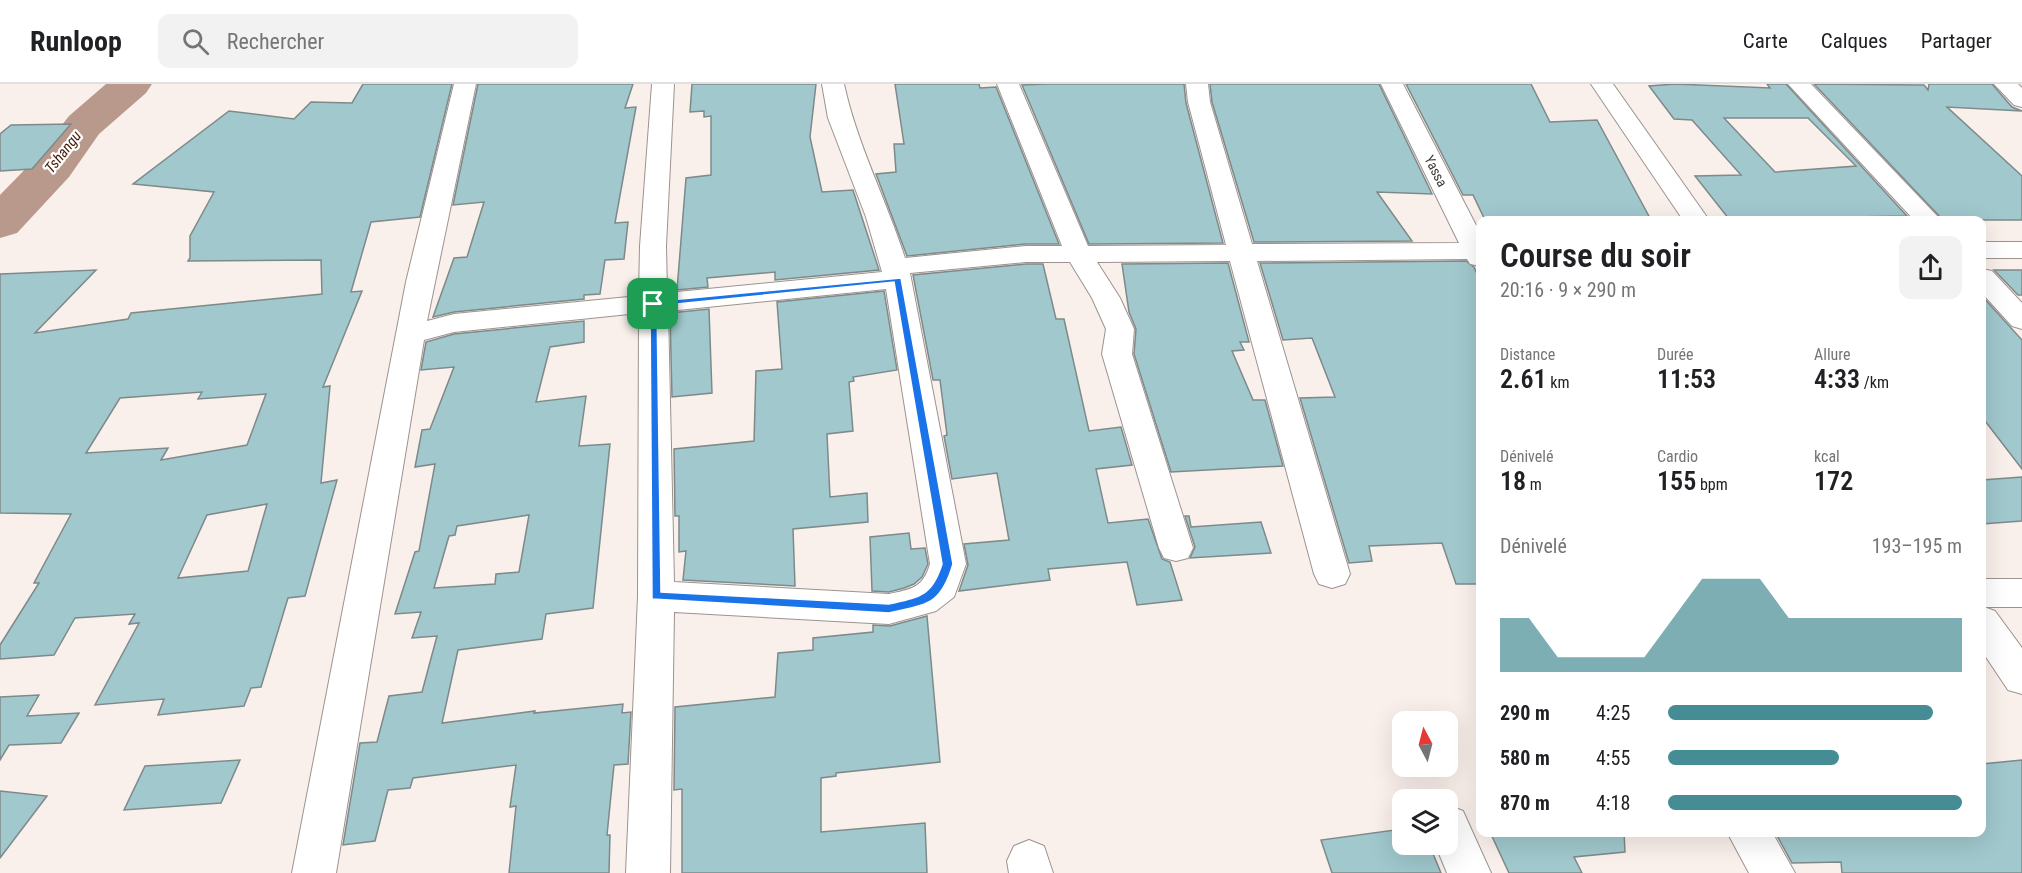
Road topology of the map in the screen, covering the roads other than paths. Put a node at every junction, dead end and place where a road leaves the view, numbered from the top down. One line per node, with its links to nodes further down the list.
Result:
1 (465, 84): 23 (street)
2 (663, 84): 21 (street)
3 (833, 84): 19 (street)
4 (1008, 84): 18 (street)
5 (1197, 84): 17 (street)
6 (1392, 84): 13 (street, Yassa)
7 (1602, 84): 11 (street)
8 (1799, 84): 12 (street)
9 (2005, 84): 10 (street)
10 (2022, 100)
11 (1693, 216)
12 (1924, 216)
13 (1476, 247)
14 (1986, 250): 15 (street)
15 (2022, 250)
16 (1476, 253): 17 (street)
17 (1244, 254): 18 (street); 25 (street)
18 (1079, 255): 19 (street); 24 (street)
19 (895, 273): 21 (street); 28 (street)
20 (1986, 281): 22 (street)
21 (653, 304): 23 (street); 28 (street)
22 (2022, 320)
23 (413, 334): 33 (street)
24 (1176, 548)
25 (1332, 574)
26 (1986, 593): 27 (street)
27 (2022, 593)
28 (656, 596): 34 (street)
29 (1986, 628): 30 (street)
30 (2022, 678)
31 (1751, 837): 36 (street)
32 (1458, 847): 35 (street)
33 (314, 873)
34 (648, 873)
35 (1470, 873)
36 (1773, 873)

